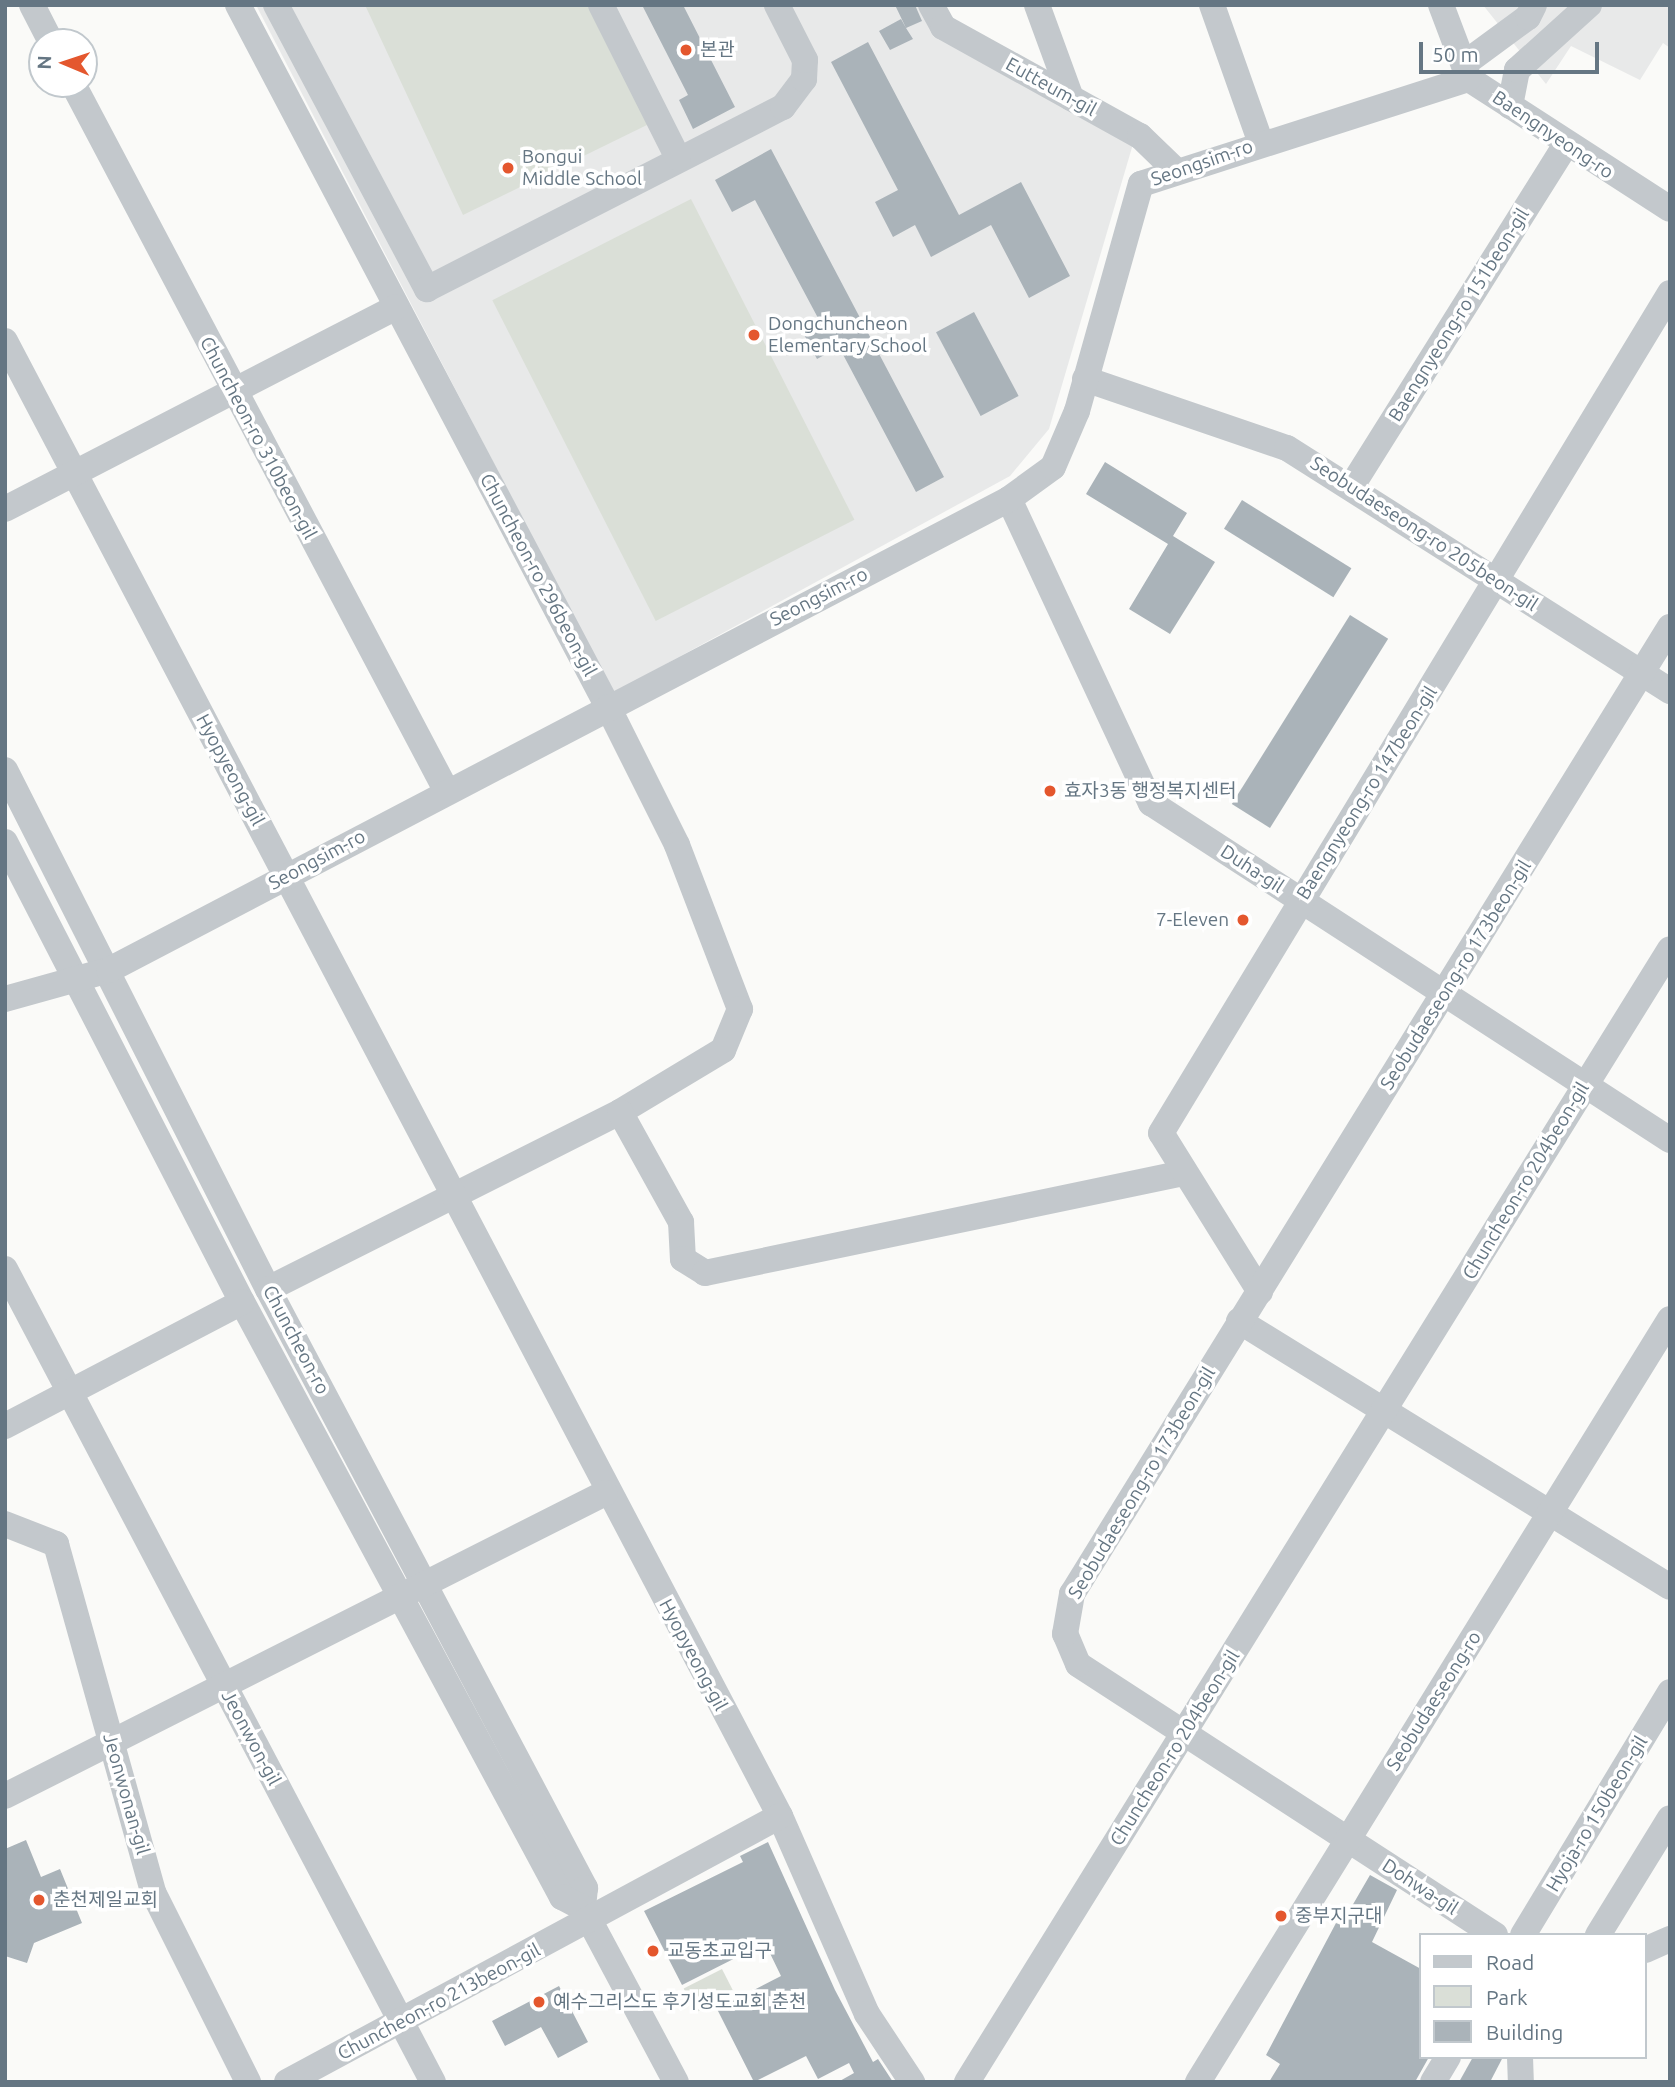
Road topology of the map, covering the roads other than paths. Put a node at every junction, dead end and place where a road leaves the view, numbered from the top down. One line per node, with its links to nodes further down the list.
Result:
1 (32, 5): 12 (street)
2 (237, 5): 23 (street, Chuncheon-ro 296beon-gil)
3 (276, 5): 19 (street)
4 (601, 5): 19 (street)
5 (777, 5): 19 (street)
6 (931, 5): 15 (street, Eutteum-gil)
7 (1037, 5): 15 (street)
8 (1212, 5): 17 (street)
9 (1441, 5): 13 (street)
10 (1534, 5): 13 (street, Seongsim-ro)
11 (1589, 5): 16 (street)
12 (44, 28)
13 (1466, 71): 16 (street, Baengnyeong-ro); 17 (street, Seongsim-ro)
14 (80, 98): 26 (street, Chuncheon-ro 310beon-gil)
15 (1070, 98): 20 (street, Eutteum-gil)
16 (1510, 106): 18 (street, Baengnyeong-ro)
17 (1261, 143): 20 (street, Seongsim-ro)
18 (1565, 146): 21 (street, Baengnyeong-ro); 28 (street, Baengnyeong-ro 151beon-gil)
19 (678, 158)
20 (1174, 169): 25 (street, Seongsim-ro)
21 (1670, 209)
22 (1670, 293): 31 (street, Baengnyeong-ro 147beon-gil)
23 (396, 307): 26 (street); 35 (street, Chuncheon-ro 296beon-gil)
24 (5, 341): 27 (street, Hyopyeong-gil)
25 (1085, 379): 28 (street, Seobudaeseong-ro 205beon-gil); 29 (street, Seongsim-ro)
26 (233, 391): 27 (street); 37 (street, Chuncheon-ro 310beon-gil)
27 (73, 473): 30 (street); 39 (street, Hyopyeong-gil)
28 (1353, 484): 31 (street, Seobudaeseong-ro 205beon-gil)
29 (1009, 499): 35 (street, Seongsim-ro); 40 (street, Duha-gil)
30 (5, 509)
31 (1496, 582): 33 (street, Seobudaeseong-ro 205beon-gil); 40 (street, Baengnyeong-ro 147beon-gil)
32 (1670, 627): 33 (street, Seobudaeseong-ro 173beon-gil)
33 (1641, 674): 34 (street, Seobudaeseong-ro 205beon-gil); 44 (street, Seobudaeseong-ro 173beon-gil)
34 (1670, 691)
35 (608, 707): 37 (street, Seongsim-ro); 47 (street, Chuncheon-ro 296beon-gil)
36 (5, 770): 42 (street, Chuncheon-ro)
37 (446, 790): 39 (street, Seongsim-ro)
38 (5, 842): 43 (street, Chuncheon-ro)
39 (286, 876): 42 (street, Seongsim-ro); 50 (street, Hyopyeong-gil)
40 (1300, 901): 44 (street, Duha-gil); 49 (street, Baengnyeong-ro 147beon-gil)
41 (1670, 949): 46 (street, Chuncheon-ro 204beon-gil)
42 (109, 970): 43 (street, Seongsim-ro); 52 (street, Chuncheon-ro)
43 (77, 983): 45 (street, Seongsim-ro); 54 (street, Chuncheon-ro)
44 (1445, 993): 46 (street, Duha-gil); 53 (street, Seobudaeseong-ro 173beon-gil)
45 (5, 999)
46 (1583, 1087): 48 (street, Duha-gil); 58 (street, Chuncheon-ro 204beon-gil)
47 (620, 1112): 49 (street); 50 (street)
48 (1670, 1140)
49 (1185, 1173): 53 (street, Baengnyeong-ro 147beon-gil)
50 (457, 1197): 52 (street); 60 (street, Hyopyeong-gil)
51 (5, 1269): 57 (street, Jeonwon-gil)
52 (268, 1289): 64 (street, Chuncheon-ro)
53 (1260, 1292): 56 (street, Seobudaeseong-ro 173beon-gil)
54 (242, 1302): 57 (street); 64 (street, Chuncheon-ro)
55 (1670, 1319): 61 (street, Seobudaeseong-ro)
56 (1239, 1321): 58 (street); 67 (street, Seobudaeseong-ro 173beon-gil)
57 (70, 1394): 59 (street); 65 (street, Jeonwon-gil)
58 (1384, 1415): 61 (street); 67 (street, Chuncheon-ro 204beon-gil)
59 (5, 1426)
60 (606, 1493): 64 (street); 70 (street, Hyopyeong-gil)
61 (1551, 1516): 63 (street); 72 (street, Seobudaeseong-ro)
62 (5, 1524): 68 (street, Jeonwonan-gil)
63 (1670, 1587)
64 (415, 1589): 65 (street); 73 (street, Chuncheon-ro)
65 (225, 1689): 68 (street); 79 (street, Jeonwon-gil)
66 (1670, 1692): 75 (street, Hyoja-ro 150beon-gil)
67 (1184, 1734): 72 (street, Seobudaeseong-ro 173beon-gil); 87 (street, Chuncheon-ro 204beon-gil)
68 (113, 1745): 69 (street); 82 (street, Jeonwonan-gil)
69 (5, 1796)
70 (780, 1816): 73 (street); 86 (street, Hyopyeong-gil)
71 (1670, 1818): 76 (street)
72 (1346, 1839): 74 (street, Dohwa-gil); 88 (street, Seobudaeseong-ro)
73 (587, 1915): 79 (street, Chuncheon-ro 213beon-gil); 85 (street, Chuncheon-ro)
74 (1492, 1933)
75 (1524, 1933)
76 (1599, 1933)
77 (1670, 1939): 78 (street)
78 (1647, 1949)
79 (401, 2022): 83 (street, Chuncheon-ro 213beon-gil); 84 (street, Jeonwon-gil)
80 (1447, 2059): 89 (street)
81 (1520, 2059): 90 (street)
82 (248, 2082)
83 (287, 2082)
84 (433, 2082)
85 (676, 2082)
86 (912, 2082)
87 (967, 2082)
88 (1198, 2082)
89 (1433, 2082)
90 (1521, 2082)

